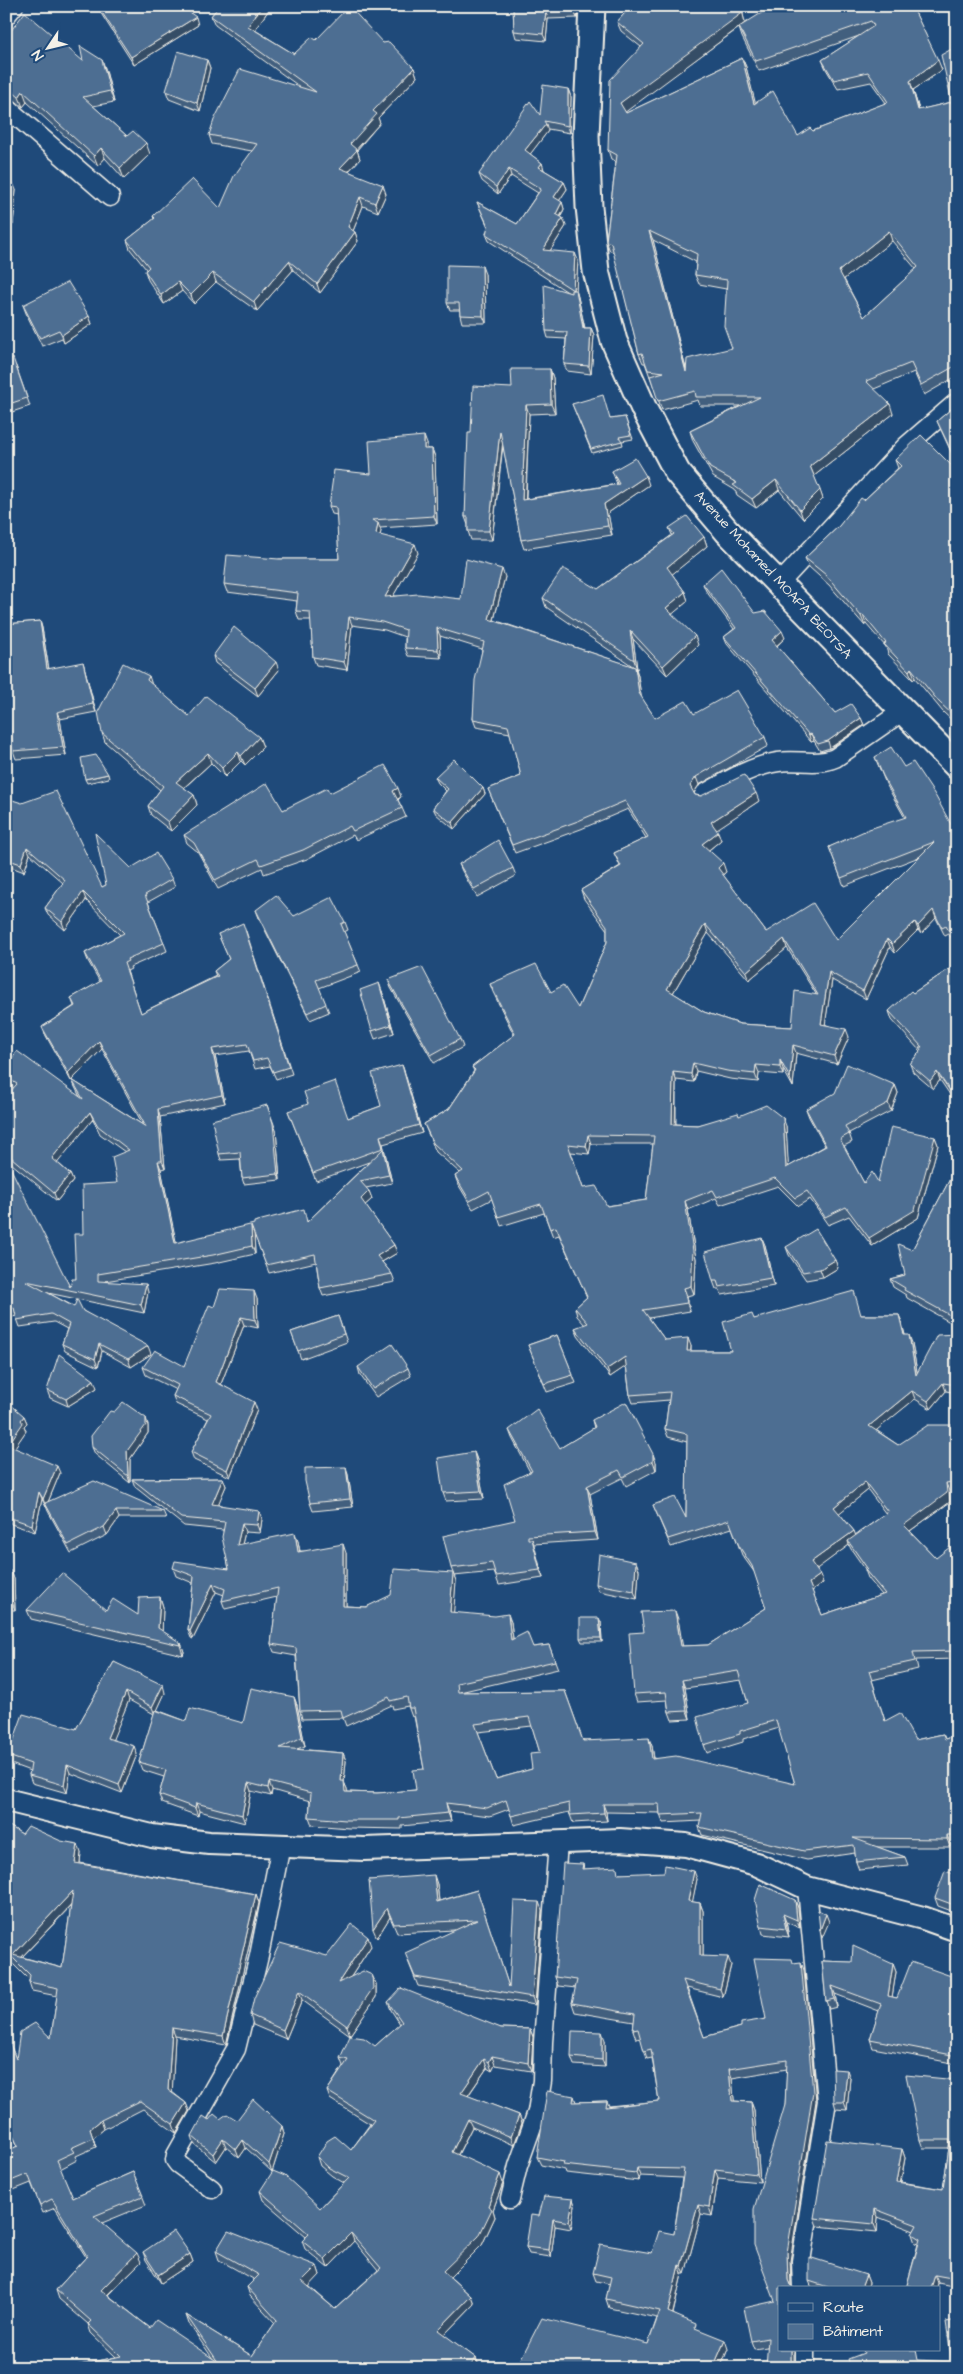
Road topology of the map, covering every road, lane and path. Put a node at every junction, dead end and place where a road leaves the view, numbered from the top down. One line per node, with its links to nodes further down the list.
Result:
1 (14, 6): 3 (street)
2 (592, 6): 7 (main road, Avenue Mohamed MOAPA BEOTSA)
3 (6, 16)
4 (6, 107): 5 (street)
5 (110, 197)
6 (957, 402): 7 (street)
7 (779, 584): 8 (main road, Avenue Mohamed MOAPA BEOTSA)
8 (903, 711): 9 (main road, Avenue Mohamed MOAPA BEOTSA); 10 (street)
9 (957, 766)
10 (704, 794)
11 (6, 1800): 13 (street)
12 (558, 1843): 13 (street); 14 (street); 17 (street)
13 (281, 1845): 16 (street)
14 (807, 1888): 15 (street); 18 (street)
15 (957, 1930)
16 (212, 2189)
17 (510, 2199)
18 (802, 2286)
19 (805, 2352): 20 (street)
20 (805, 2368)

